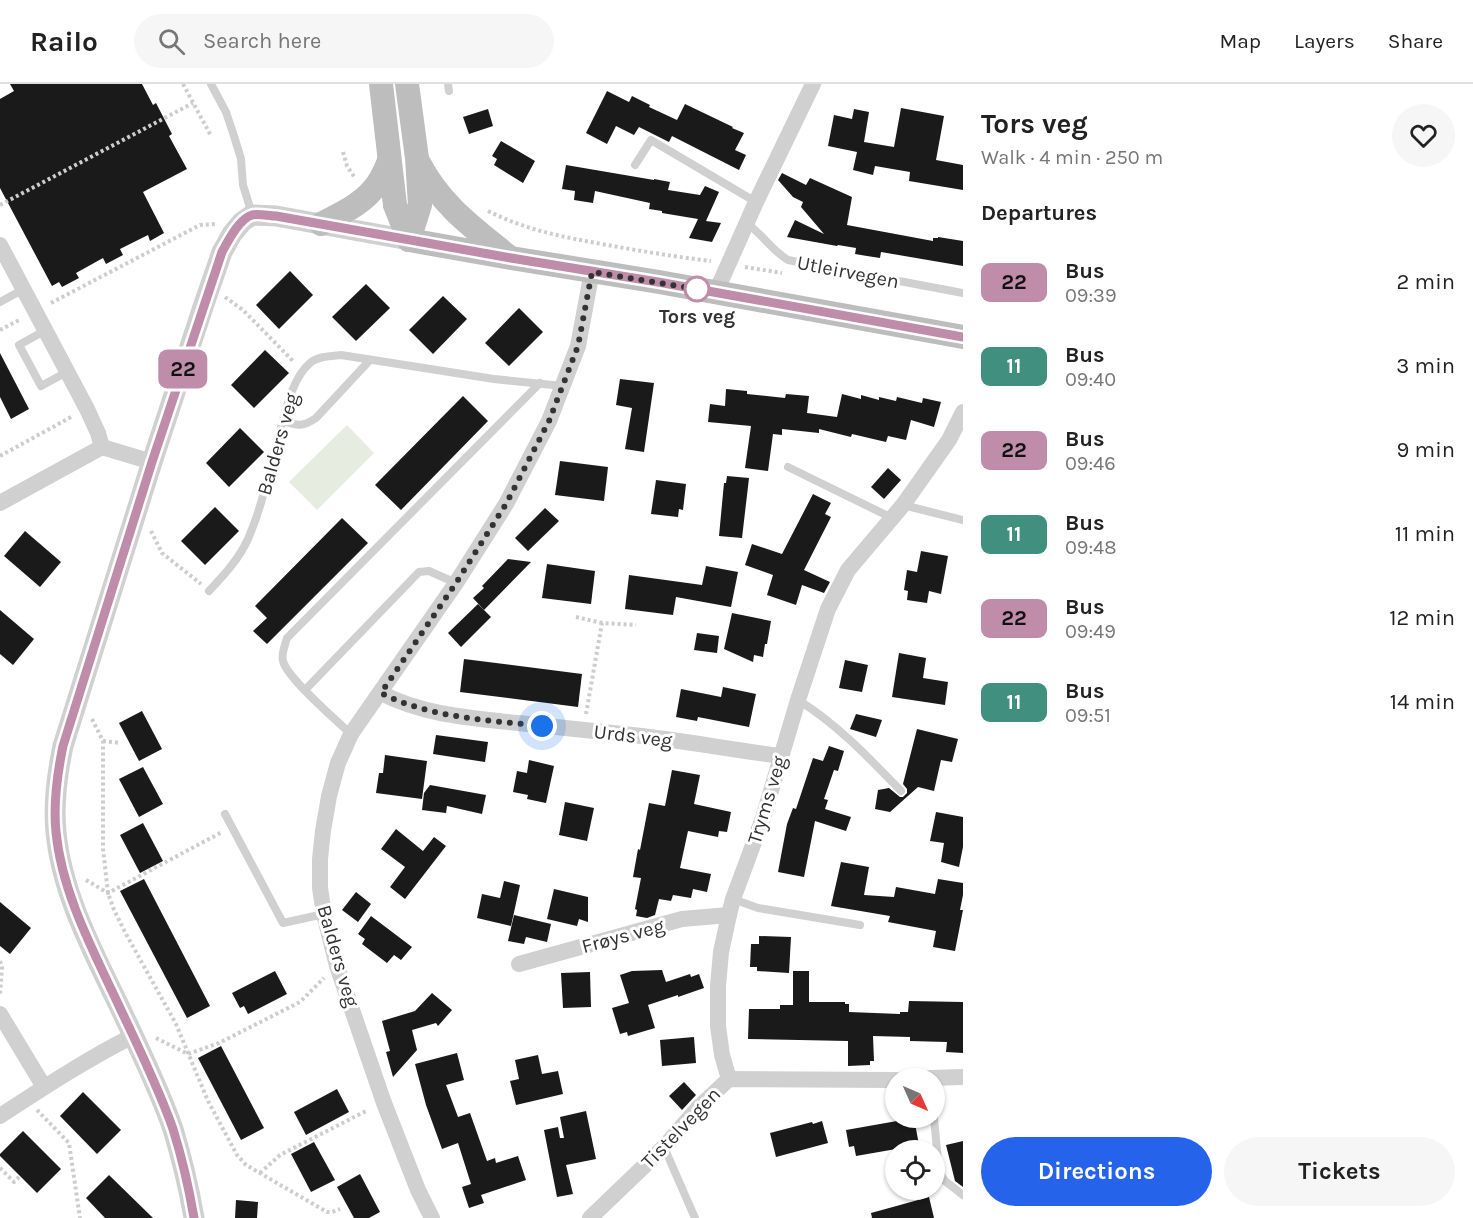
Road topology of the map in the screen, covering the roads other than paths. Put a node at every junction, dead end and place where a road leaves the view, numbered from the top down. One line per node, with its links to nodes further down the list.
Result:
1 (211, 84): 9 (lane)
2 (381, 84): 6 (main road)
3 (407, 84): 5 (main road)
4 (813, 84): 8 (street)
5 (417, 158): 12 (main road); 14 (main road)
6 (389, 161): 11 (main road); 12 (main road)
7 (635, 165): 8 (lane)
8 (756, 202): 10 (street)
9 (252, 215): 11 (street); 29 (street)
10 (746, 223): 17 (street); 18 (lane, Utleirvegen)
11 (321, 224): 12 (street)
12 (409, 240): 14 (main road)
13 (0, 245): 16 (street)
14 (511, 258): 15 (main road)
15 (592, 272): 17 (main road); 25 (street, Balders veg)
16 (24, 289): 19 (lane); 20 (street)
17 (716, 292): 21 (main road)
18 (963, 293)
19 (0, 302)
20 (46, 330): 23 (street); 23 (lane)
21 (963, 337)
22 (370, 360): 24 (lane, Balders veg); 27 (lane); 27 (lane, Balders veg)
23 (67, 372): 28 (street)
24 (540, 383): 25 (lane, Balders veg); 36 (lane)
25 (563, 386): 34 (street, Balders veg)
26 (963, 412): 32 (street, Tryms veg)
27 (283, 421): 35 (lane, Balders veg)
28 (102, 447): 29 (street); 31 (street)
29 (152, 462): 48 (street)
30 (788, 467): 32 (lane)
31 (0, 503)
32 (898, 511): 33 (lane); 38 (street, Tryms veg)
33 (963, 520)
34 (456, 583): 36 (lane); 37 (street, Balders veg)
35 (209, 591)
36 (304, 690): 39 (lane)
37 (381, 693): 39 (street, Balders veg); 40 (street, Urds veg)
38 (798, 700): 40 (street, Tryms veg); 41 (lane)
39 (351, 734): 44 (street, Balders veg)
40 (781, 756): 43 (street, Tryms veg)
41 (901, 791)
42 (225, 814): 44 (lane)
43 (731, 907): 45 (lane); 46 (street, Frøys veg); 51 (street, Tryms veg)
44 (324, 914): 59 (street, Balders veg)
45 (860, 926)
46 (519, 964)
47 (0, 1014): 53 (street)
48 (141, 1035): 53 (street); 58 (street)
49 (963, 1077): 50 (street)
50 (945, 1078)
51 (729, 1079): 52 (street, Tistelvegen); 56 (street, Tistelvegen)
52 (885, 1080)
53 (44, 1087): 54 (street)
54 (0, 1116)
55 (934, 1128): 57 (lane)
56 (664, 1147): 60 (street, Tistelvegen); 61 (lane)
57 (963, 1195)
58 (194, 1218)
59 (432, 1218)
60 (590, 1218)
61 (694, 1218)

